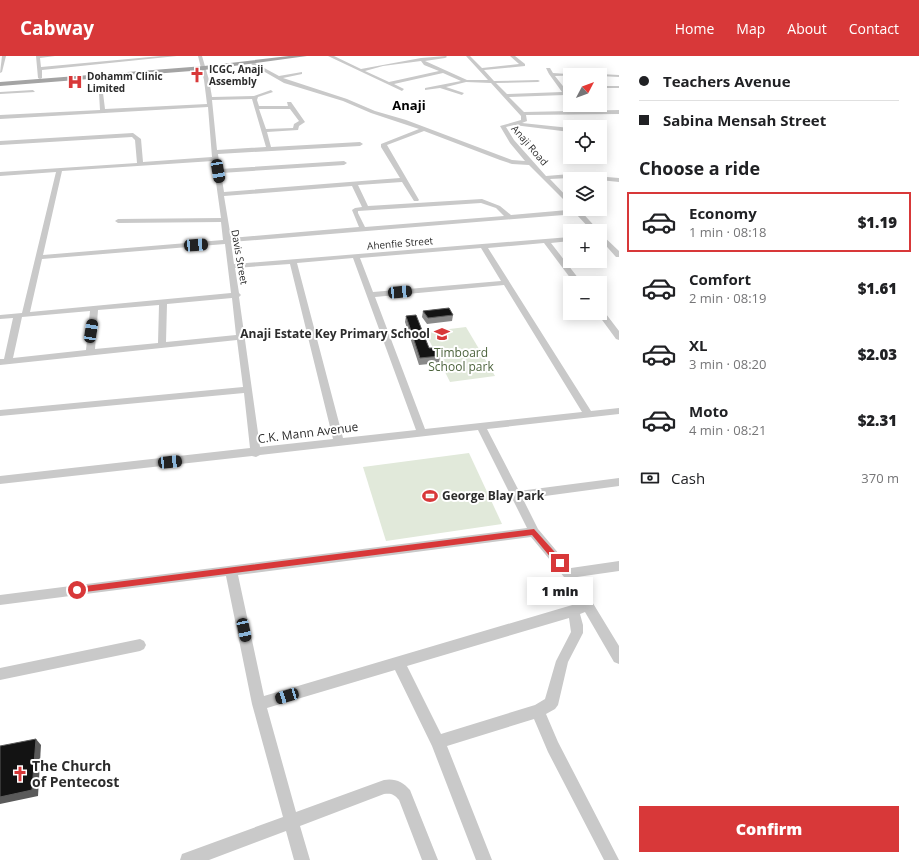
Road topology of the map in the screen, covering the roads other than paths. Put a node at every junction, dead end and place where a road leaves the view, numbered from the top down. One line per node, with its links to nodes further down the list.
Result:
1 (4, 56): 15 (street)
2 (53, 56): 10 (street)
3 (175, 56): 11 (street)
4 (200, 56): 16 (street, Davis Street)
5 (282, 56): 14 (main road)
6 (304, 56): 14 (main road)
7 (330, 56): 19 (street)
8 (468, 56): 18 (street, Anaji Road)
9 (512, 56): 18 (street)
10 (38, 57): 17 (street)
11 (160, 57): 17 (street)
12 (445, 57): 13 (street)
13 (419, 58): 19 (street); 20 (street)
14 (249, 60): 16 (main road); 27 (street)
15 (1, 62): 21 (street)
16 (204, 66): 26 (main road); 32 (main road); 48 (street, Davis Street)
17 (38, 69): 26 (street)
18 (482, 69): 31 (street, Anaji Road)
19 (362, 70): 33 (street)
20 (446, 71): 29 (street); 33 (street)
21 (0, 72)
22 (300, 73): 27 (street)
23 (563, 73): 37 (street)
24 (607, 75): 25 (street)
25 (619, 76)
26 (40, 78): 28 (main road)
27 (278, 78): 57 (street)
28 (0, 81)
29 (466, 81): 31 (street); 34 (street)
30 (538, 81): 31 (street)
31 (492, 82): 46 (street, Anaji Road)
32 (0, 84)
33 (388, 84): 40 (street)
34 (440, 86): 38 (street); 45 (street)
35 (607, 87): 36 (street)
36 (619, 87)
37 (562, 88)
38 (427, 89)
39 (33, 90): 42 (street)
40 (402, 90)
41 (271, 91): 47 (street)
42 (0, 93)
43 (101, 93): 50 (street)
44 (563, 93): 46 (street)
45 (462, 94)
46 (504, 96): 54 (street, Anaji Road)
47 (255, 97): 48 (street); 49 (street)
48 (209, 102): 50 (street); 65 (street, Davis Street)
49 (257, 108): 59 (street); 59 (street)
50 (103, 111): 55 (street)
51 (583, 112): 54 (street)
52 (607, 112): 53 (street)
53 (619, 112)
54 (522, 114): 56 (street, Anaji Road)
55 (0, 117)
56 (512, 123): 58 (street); 67 (street, Anaji Road)
57 (423, 129): 67 (street); 73 (street)
58 (563, 129)
59 (264, 131): 64 (street)
60 (337, 140): 62 (street)
61 (0, 143): 68 (street)
62 (345, 144): 63 (street); 64 (street)
63 (360, 144)
64 (269, 150): 65 (street)
65 (215, 156): 68 (street); 70 (street, Davis Street)
66 (344, 163): 70 (street)
67 (531, 163): 72 (street, Anaji Road)
68 (140, 164): 69 (street)
69 (60, 169): 71 (street); 94 (street)
70 (218, 171): 76 (street, Davis Street)
71 (0, 174)
72 (545, 178): 74 (street); 77 (street, Anaji Road)
73 (403, 180): 75 (street); 78 (street)
74 (619, 180)
75 (354, 184): 76 (street); 79 (street)
76 (221, 194): 83 (street, Davis Street)
77 (563, 197)
78 (416, 200)
79 (366, 208): 82 (street); 86 (street)
80 (563, 211): 82 (street)
81 (582, 216): 85 (street)
82 (509, 217): 86 (street)
83 (224, 220): 84 (street); 88 (street, Davis Street)
84 (118, 221)
85 (589, 224)
86 (363, 229): 88 (street)
87 (563, 240): 89 (street, Ahenfie Street)
88 (227, 241): 94 (street); 96 (street, Davis Street)
89 (546, 241): 91 (street, Ahenfie Street); 97 (street)
90 (607, 243): 92 (street)
91 (483, 246): 93 (street, Ahenfie Street); 98 (street)
92 (619, 254)
93 (356, 256): 95 (street, Ahenfie Street); 100 (street)
94 (38, 257): 103 (street)
95 (293, 262): 96 (street, Ahenfie Street); 117 (street)
96 (232, 266): 99 (street, Davis Street)
97 (573, 276)
98 (506, 283): 100 (street); 114 (street)
99 (237, 295): 101 (street); 107 (street, Davis Street)
100 (370, 295): 116 (street)
101 (163, 302): 102 (street); 108 (street)
102 (94, 309): 103 (street); 109 (street)
103 (21, 315): 104 (street); 110 (street)
104 (0, 317)
105 (606, 320): 106 (street)
106 (619, 336)
107 (241, 337): 108 (street); 111 (street, Davis Street)
108 (162, 346): 109 (street)
109 (90, 353): 110 (street)
110 (4, 361)
111 (248, 390): 113 (street); 118 (street, Davis Street)
112 (619, 411): 114 (street, C.K. Mann Avenue)
113 (0, 413)
114 (588, 414): 115 (street, C.K. Mann Avenue)
115 (481, 426): 116 (street, C.K. Mann Avenue); 121 (street)
116 (422, 433): 117 (street, C.K. Mann Avenue)
117 (339, 443): 118 (street, C.K. Mann Avenue)
118 (256, 452): 119 (street, C.K. Mann Avenue)
119 (0, 480)
120 (619, 482): 121 (street)
121 (515, 496): 122 (street)
122 (534, 532): 124 (street); 125 (street)
123 (619, 566): 125 (street)
124 (231, 571): 126 (street); 133 (street)
125 (568, 573): 127 (street)
126 (0, 600)
127 (588, 605): 128 (street); 130 (street)
128 (573, 611): 131 (street); 134 (street)
129 (140, 645): 132 (street)
130 (619, 658)
131 (398, 662): 133 (street); 135 (street)
132 (0, 674)
133 (259, 704): 136 (street)
134 (538, 712): 135 (street); 141 (street)
135 (438, 742): 140 (street)
136 (290, 821): 137 (street); 138 (street); 139 (street)
137 (188, 860)
138 (302, 860)
139 (430, 860)
140 (484, 860)
141 (612, 860)

